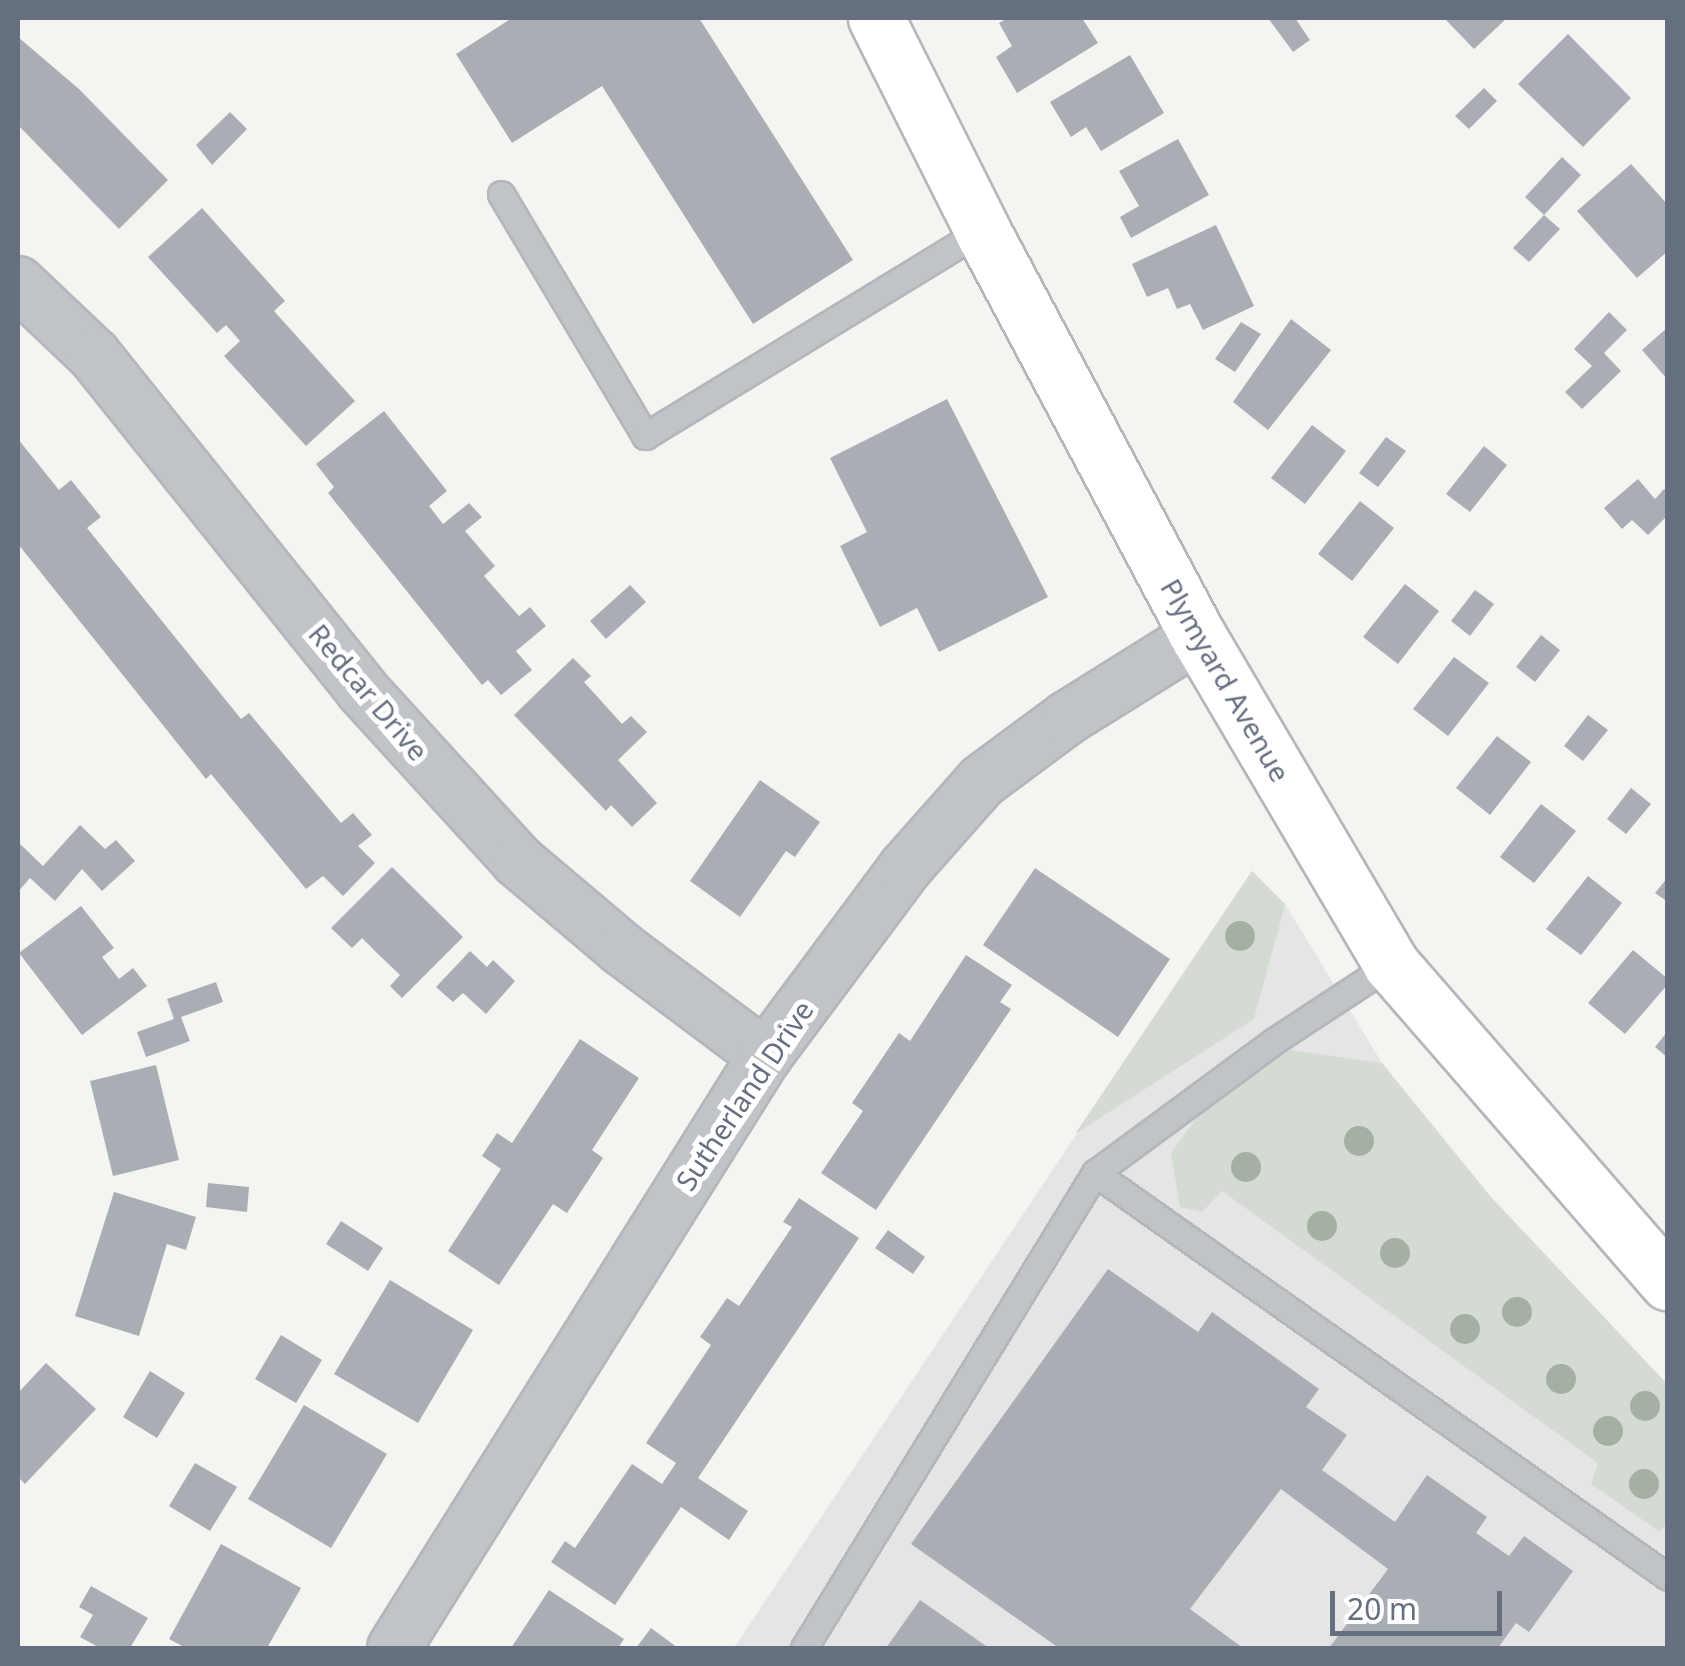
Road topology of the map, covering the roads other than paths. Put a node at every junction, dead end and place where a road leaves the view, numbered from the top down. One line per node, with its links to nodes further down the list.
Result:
1 (876, 18): 3 (street, Plymyard Avenue)
2 (501, 194): 3 (lane)
3 (982, 230): 5 (street, Plymyard Avenue)
4 (18, 283): 7 (street, Redcar Drive)
5 (1198, 636): 6 (street, Plymyard Avenue); 7 (street, Sutherland Drive)
6 (1391, 964): 8 (lane); 9 (street, Plymyard Avenue)
7 (765, 1056): 11 (street, Sutherland Drive)
8 (1096, 1173): 10 (lane); 12 (lane)
9 (1668, 1283)
10 (1668, 1577)
11 (394, 1648)
12 (804, 1648)

